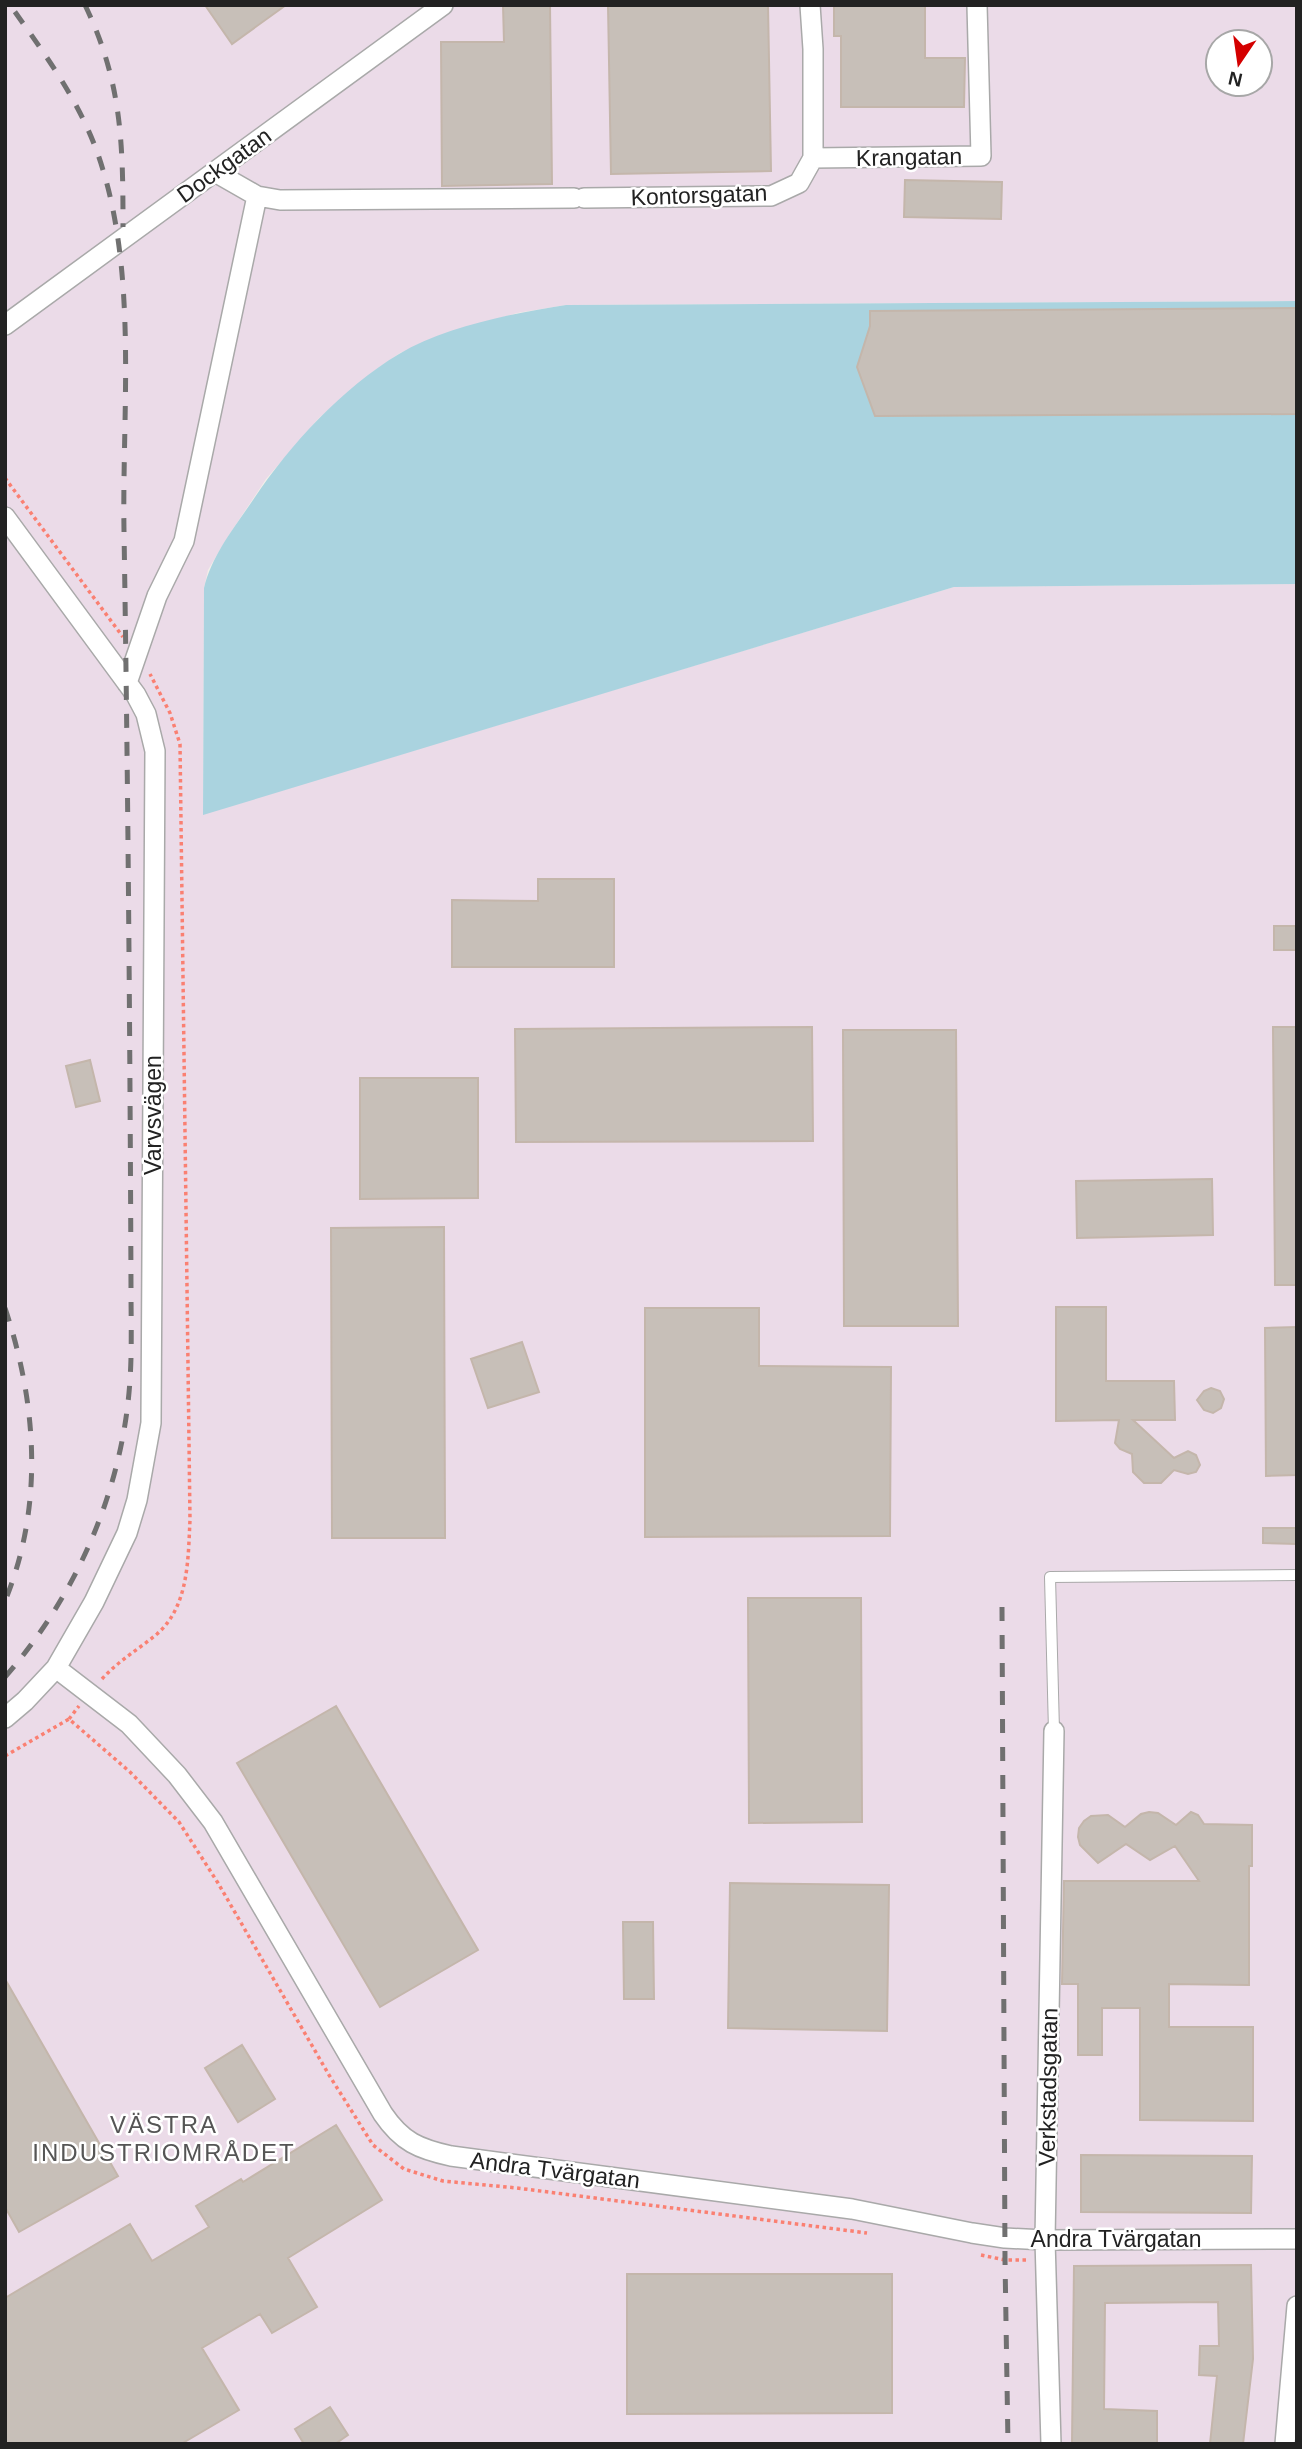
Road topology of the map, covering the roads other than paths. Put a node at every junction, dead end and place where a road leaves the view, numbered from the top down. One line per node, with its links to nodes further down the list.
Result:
1 (443, 5): 5 (street, Dockgatan)
2 (810, 5): 4 (street)
3 (977, 5): 4 (street, Krangatan)
4 (813, 158): 6 (street, Kontorsgatan)
5 (215, 172): 6 (street, Kontorsgatan); 7 (street, Dockgatan)
6 (257, 196): 9 (street)
7 (5, 325)
8 (5, 517): 9 (street, Varvsvägen)
9 (127, 683): 11 (street, Varvsvägen)
10 (1297, 1575): 13 (lane)
11 (56, 1668): 12 (street, Varvsvägen); 15 (street, Andra Tvärgatan)
12 (5, 1718)
13 (1054, 1731): 15 (street, Verkstadsgatan)
14 (1297, 2239): 15 (street, Andra Tvärgatan)
15 (1045, 2240): 17 (street, Verkstadsgatan)
16 (1297, 2306): 18 (street)
17 (1051, 2444)
18 (1285, 2444)

